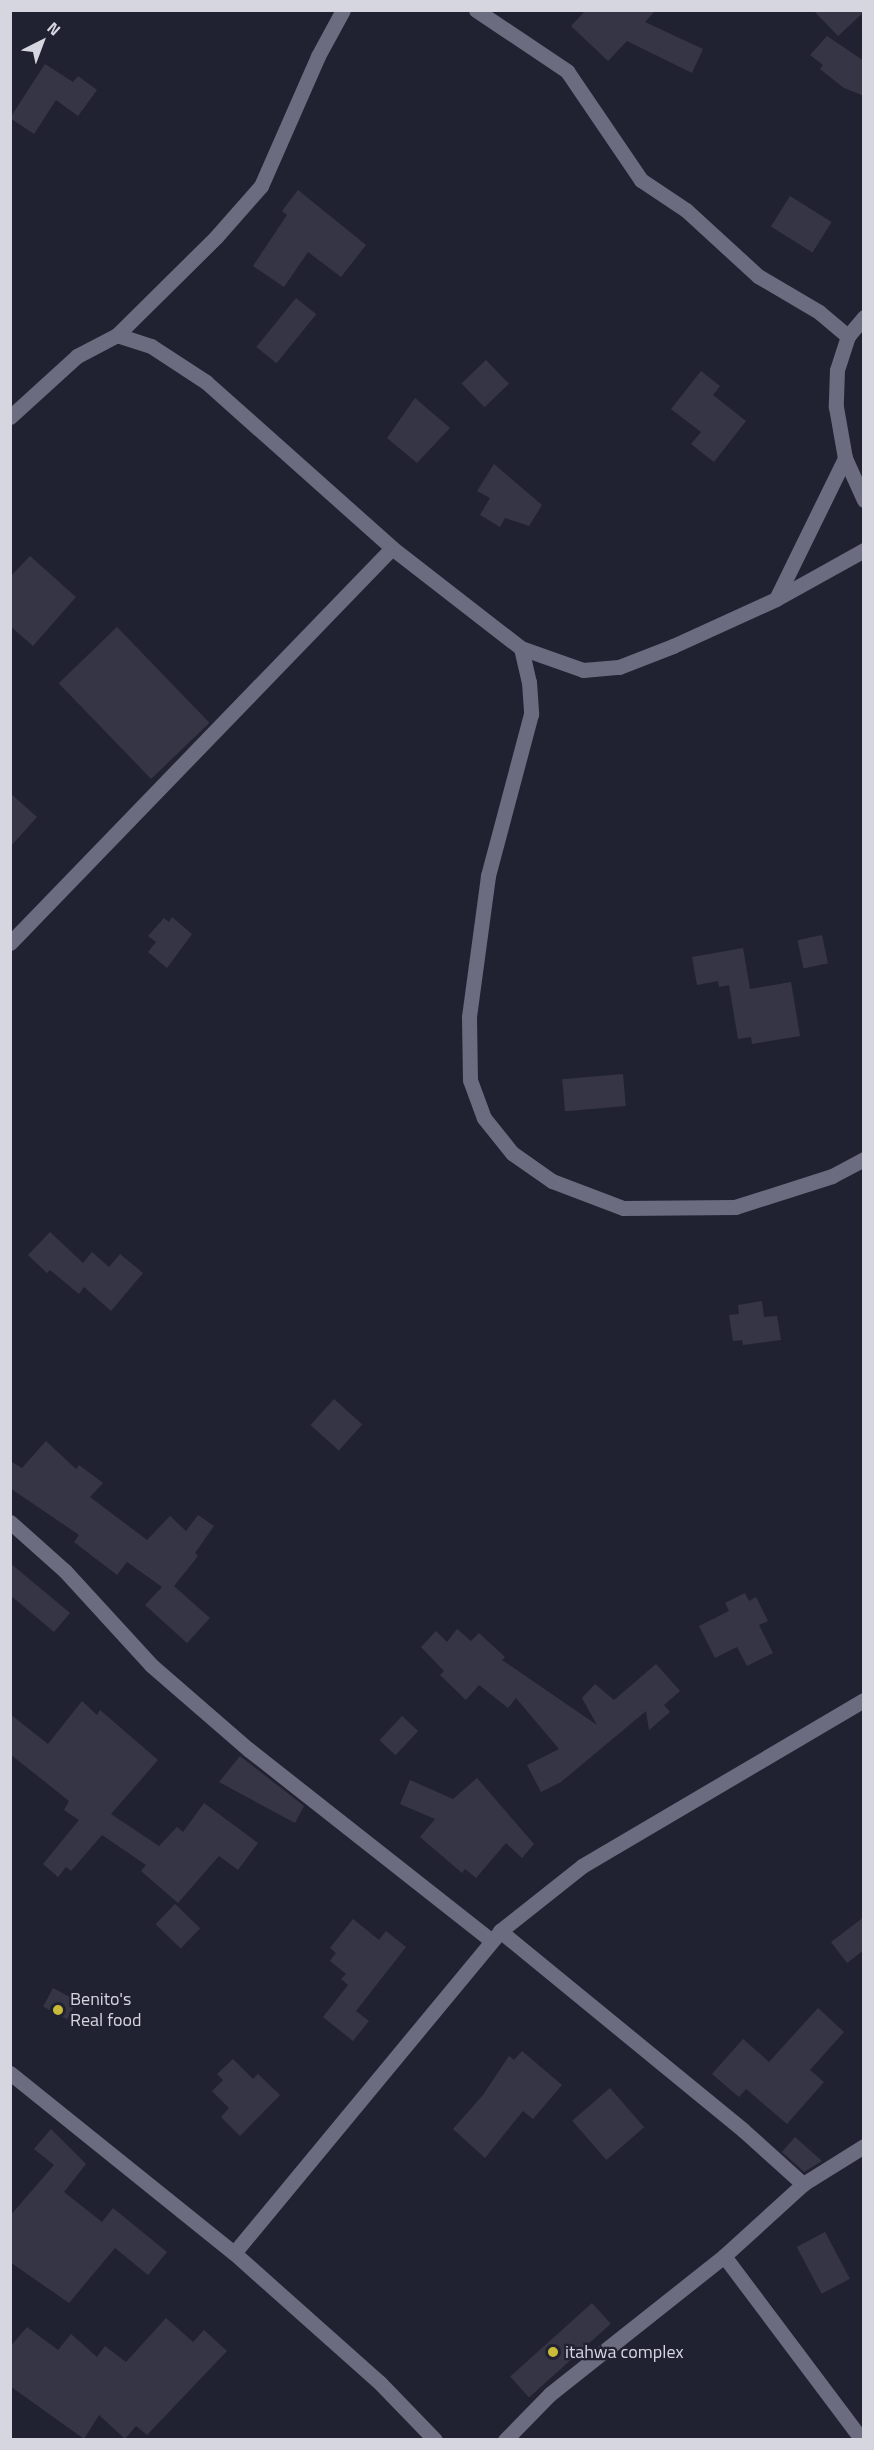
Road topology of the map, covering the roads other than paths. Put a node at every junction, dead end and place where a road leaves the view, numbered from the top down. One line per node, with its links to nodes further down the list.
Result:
1 (343, 10): 4 (street)
2 (476, 10): 5 (street)
3 (864, 317): 5 (street)
4 (117, 335): 6 (street); 9 (street)
5 (848, 336): 7 (street)
6 (10, 417)
7 (845, 458): 8 (street); 11 (street)
8 (864, 500)
9 (392, 548): 12 (street); 13 (street)
10 (864, 550): 11 (street)
11 (776, 599): 12 (street)
12 (521, 648): 14 (street)
13 (10, 943)
14 (864, 1159)
15 (10, 1522): 17 (street)
16 (864, 1700): 17 (street)
17 (495, 1935): 20 (street); 21 (street)
18 (10, 2073): 21 (street)
19 (864, 2146): 20 (street)
20 (802, 2184): 22 (street)
21 (234, 2253): 23 (street)
22 (724, 2256): 24 (street); 25 (street)
23 (435, 2439)
24 (505, 2439)
25 (862, 2439)

